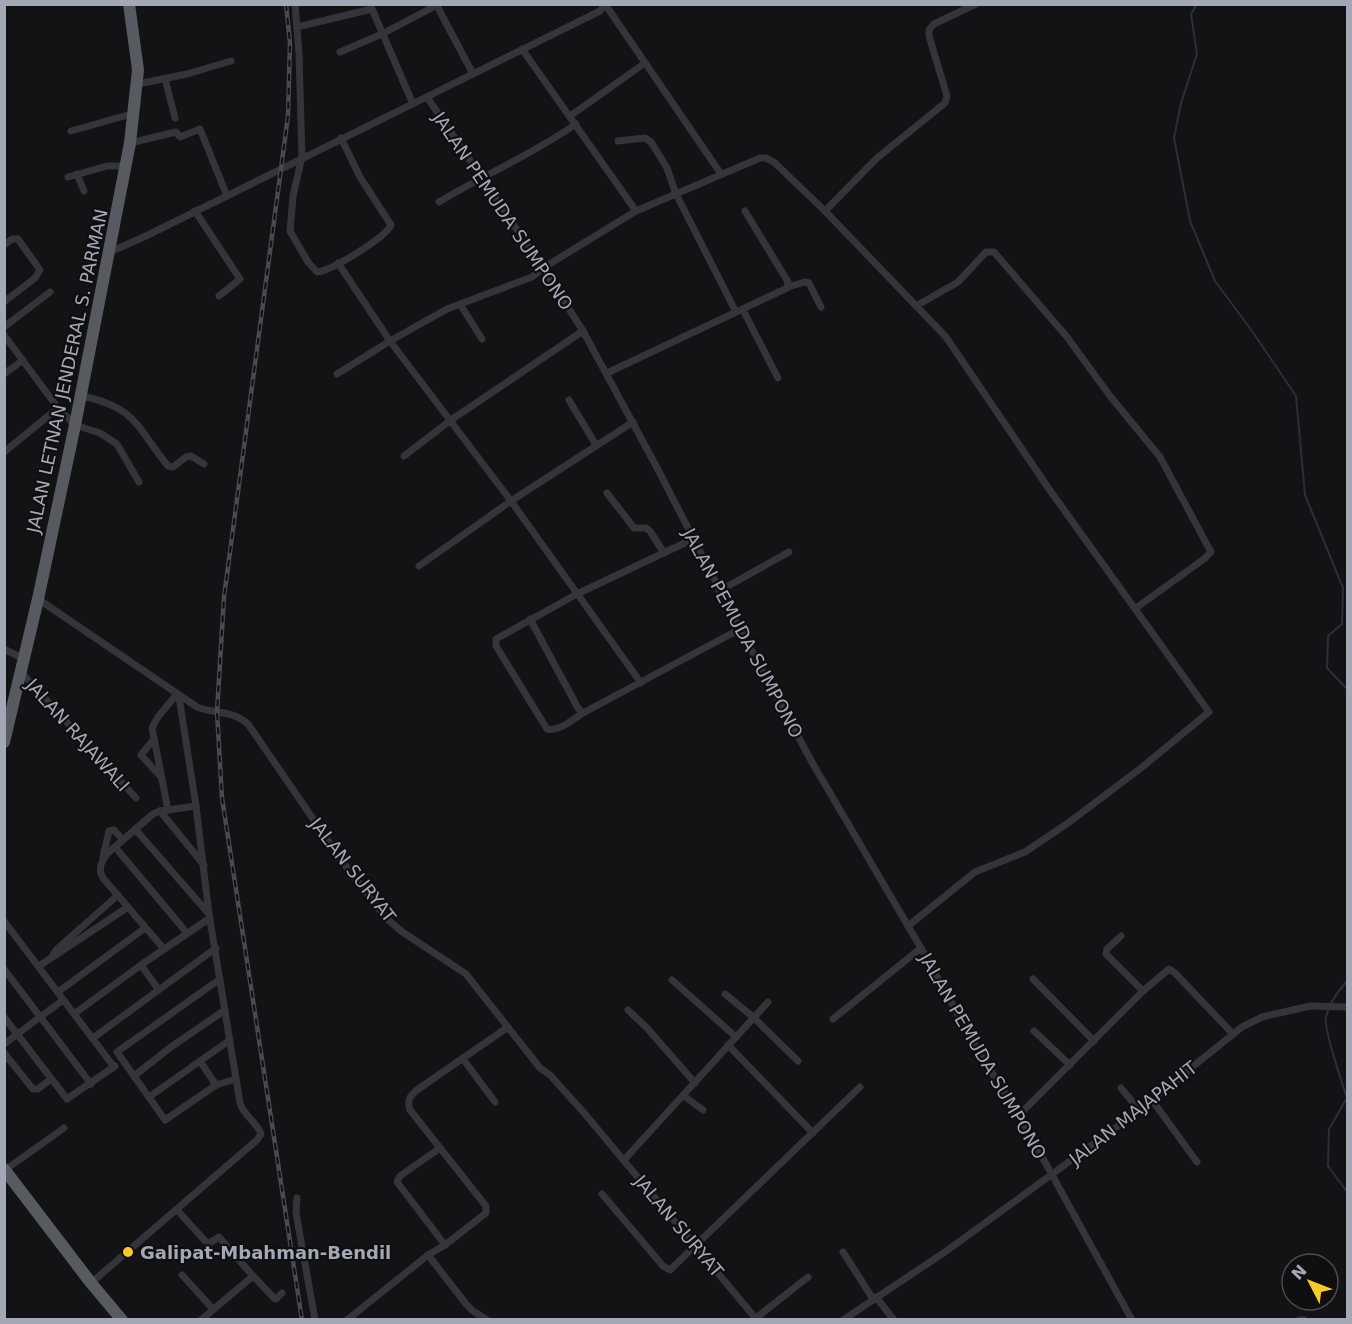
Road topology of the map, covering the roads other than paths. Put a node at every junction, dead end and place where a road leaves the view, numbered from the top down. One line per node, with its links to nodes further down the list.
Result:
1 (129, 4): 13 (highway, JALAN LETNAN JENDERAL S. PARMAN)
2 (295, 4): 5 (street)
3 (976, 4): 34 (street)
4 (437, 5): 6 (street); 11 (street)
5 (297, 27): 6 (street); 24 (street)
6 (382, 34): 8 (street); 15 (street)
7 (522, 49): 10 (street); 11 (street); 17 (street)
8 (340, 52)
9 (231, 61): 12 (street)
10 (645, 63): 17 (street); 27 (street)
11 (473, 74): 14 (street)
12 (165, 79): 13 (street); 18 (street)
13 (138, 84): 16 (highway, JALAN LETNAN JENDERAL S. PARMAN)
14 (427, 97): 15 (street); 28 (street, JALAN PEMUDA SUMPONO)
15 (413, 104): 21 (street)
16 (135, 113): 20 (street); 23 (highway, JALAN LETNAN JENDERAL S. PARMAN)
17 (570, 116): 19 (street)
18 (176, 118)
19 (576, 124): 28 (street); 36 (street)
20 (71, 131)
21 (341, 138): 24 (street); 40 (street)
22 (618, 141): 31 (street)
23 (130, 143): 25 (highway, JALAN LETNAN JENDERAL S. PARMAN); 32 (street)
24 (302, 158): 32 (street); 40 (street)
25 (126, 166): 26 (street); 39 (highway, JALAN LETNAN JENDERAL S. PARMAN)
26 (77, 174): 29 (street); 30 (street)
27 (721, 174): 31 (street); 34 (street)
28 (482, 176): 33 (street); 41 (street, JALAN PEMUDA SUMPONO)
29 (68, 177)
30 (84, 191)
31 (676, 194): 36 (street); 49 (street)
32 (227, 196): 35 (street)
33 (439, 202)
34 (825, 210): 47 (street)
35 (195, 211): 39 (street); 44 (street)
36 (636, 211): 41 (street)
37 (745, 212): 42 (street)
38 (4, 245): 45 (street)
39 (110, 252): 60 (highway, JALAN LETNAN JENDERAL S. PARMAN)
40 (338, 263): 54 (street)
41 (543, 267): 46 (street); 51 (street, JALAN PEMUDA SUMPONO)
42 (788, 287): 48 (street); 49 (street)
43 (50, 292): 50 (street)
44 (219, 296)
45 (4, 302)
46 (460, 304): 53 (street); 54 (street)
47 (916, 306): 80 (street); 80 (street)
48 (821, 307)
49 (739, 311): 56 (street); 59 (street)
50 (4, 327)
51 (582, 331): 56 (street, JALAN PEMUDA SUMPONO); 63 (street)
52 (4, 335): 55 (street)
53 (482, 339)
54 (390, 341): 58 (street); 63 (street)
55 (23, 360): 57 (street); 62 (street)
56 (607, 372): 64 (street, JALAN PEMUDA SUMPONO)
57 (4, 374)
58 (337, 374)
59 (778, 378)
60 (81, 396): 65 (highway, JALAN LETNAN JENDERAL S. PARMAN); 69 (street)
61 (569, 400): 66 (street)
62 (58, 408): 65 (street); 67 (street)
63 (451, 420): 68 (street); 72 (street)
64 (633, 422): 66 (street); 73 (street, JALAN PEMUDA SUMPONO)
65 (75, 425): 70 (street); 79 (highway, JALAN LETNAN JENDERAL S. PARMAN)
66 (596, 445): 72 (street)
67 (4, 452)
68 (404, 456)
69 (204, 464)
70 (139, 482)
71 (607, 493): 75 (street)
72 (511, 501): 76 (street); 78 (street)
73 (693, 539): 75 (street); 77 (street, JALAN PEMUDA SUMPONO)
74 (789, 552): 77 (street)
75 (664, 553): 78 (street)
76 (419, 566)
77 (719, 591): 82 (street, JALAN PEMUDA SUMPONO)
78 (578, 594): 81 (street); 86 (street)
79 (38, 599): 84 (highway, JALAN LETNAN JENDERAL S. PARMAN); 87 (street, JALAN SURYAT)
80 (1136, 608): 104 (street)
81 (530, 619): 88 (street); 88 (street)
82 (740, 629): 86 (street); 104 (street, JALAN PEMUDA SUMPONO)
83 (4, 649): 84 (street)
84 (24, 659): 85 (highway, JALAN LETNAN JENDERAL S. PARMAN)
85 (21, 672): 90 (highway, JALAN LETNAN JENDERAL S. PARMAN); 92 (street, JALAN RAJAWALI)
86 (640, 683): 88 (street)
87 (178, 696): 89 (street); 93 (street); 132 (street, JALAN SURYAT)
88 (583, 713)
89 (154, 739): 91 (street); 91 (street)
90 (4, 742)
91 (162, 778): 94 (street)
92 (136, 798)
93 (196, 806): 94 (street); 99 (street)
94 (164, 811): 95 (street); 99 (street)
95 (135, 830): 96 (street); 102 (street)
96 (123, 840): 97 (street); 98 (street)
97 (115, 847): 98 (street); 106 (street)
98 (102, 860): 100 (street)
99 (204, 865): 102 (street)
100 (118, 895): 101 (street); 111 (street)
101 (128, 907): 105 (street); 111 (street)
102 (210, 916): 106 (street); 108 (street)
103 (4, 921): 113 (street)
104 (908, 926): 109 (street, JALAN PEMUDA SUMPONO)
105 (145, 928): 110 (street); 120 (street)
106 (187, 933): 110 (street)
107 (1121, 936): 119 (street)
108 (216, 948): 115 (street); 118 (street)
109 (921, 948): 131 (street); 165 (street, JALAN PEMUDA SUMPONO)
110 (164, 949): 112 (street)
111 (53, 955): 113 (street)
112 (141, 965): 118 (street); 127 (street)
113 (39, 966): 120 (street)
114 (4, 969): 129 (street)
115 (220, 979): 125 (street); 142 (street)
116 (1033, 979): 139 (street)
117 (672, 980): 136 (street)
118 (158, 989): 137 (street)
119 (1143, 991): 135 (street); 139 (street)
120 (58, 992): 122 (street)
121 (725, 994): 130 (street)
122 (63, 1000): 127 (street); 129 (street)
123 (768, 1002): 130 (street)
124 (1345, 1007): 135 (street, JALAN MAJAPAHIT)
125 (225, 1010): 138 (street); 151 (street)
126 (628, 1010): 154 (street)
127 (74, 1014): 137 (street)
128 (4, 1017): 134 (street)
129 (40, 1017): 134 (street); 155 (street)
130 (753, 1017): 136 (street); 148 (street)
131 (833, 1019)
132 (508, 1027): 145 (street); 169 (street, JALAN SURYAT)
133 (1034, 1031): 149 (street)
134 (18, 1034): 140 (street); 152 (street)
135 (1233, 1034): 161 (street, JALAN MAJAPAHIT)
136 (736, 1037): 141 (street)
137 (93, 1038): 144 (street)
138 (230, 1040): 147 (street); 153 (street)
139 (1094, 1041): 149 (street)
140 (4, 1044)
141 (728, 1045): 154 (street); 167 (street)
142 (117, 1052): 144 (street); 146 (street)
143 (4, 1053): 152 (street)
144 (108, 1059): 150 (street)
145 (463, 1059): 162 (street); 168 (street)
146 (123, 1060): 150 (street); 151 (street)
147 (200, 1061): 156 (street); 160 (street)
148 (798, 1061)
149 (1070, 1065): 165 (street)
150 (114, 1067): 155 (street)
151 (134, 1076): 160 (street)
152 (51, 1079): 155 (street)
153 (236, 1079): 156 (street); 175 (street)
154 (695, 1083): 159 (street)
155 (91, 1084)
156 (216, 1085): 160 (street)
157 (860, 1087): 167 (street)
158 (1120, 1088): 164 (street)
159 (684, 1095): 163 (street); 169 (street)
160 (149, 1097)
161 (1152, 1100): 164 (street, JALAN MAJAPAHIT); 170 (street)
162 (495, 1102)
163 (703, 1110)
164 (1139, 1110): 172 (street, JALAN MAJAPAHIT)
165 (1019, 1115): 172 (street, JALAN PEMUDA SUMPONO)
166 (64, 1128): 171 (street)
167 (813, 1132): 177 (street)
168 (440, 1148): 176 (street); 176 (street)
169 (624, 1160): 177 (street, JALAN SURYAT)
170 (1197, 1162)
171 (5, 1169): 183 (highway)
172 (1052, 1175): 185 (street, JALAN MAJAPAHIT); 195 (street, JALAN PEMUDA SUMPONO)
173 (602, 1194): 177 (street)
174 (297, 1197): 191 (street)
175 (177, 1210): 181 (street); 183 (street)
176 (445, 1245): 179 (street)
177 (696, 1245): 188 (street, JALAN SURYAT)
178 (843, 1252): 185 (street)
179 (428, 1256): 187 (street); 192 (street)
180 (182, 1275): 186 (street)
181 (253, 1276): 184 (street); 186 (street)
182 (808, 1277): 188 (street)
183 (91, 1283): 189 (highway)
184 (282, 1293)
185 (875, 1298): 193 (street, JALAN MAJAPAHIT); 194 (street)
186 (213, 1310): 190 (street)
187 (486, 1319)
188 (757, 1319)
189 (122, 1320)
190 (201, 1320)
191 (315, 1320)
192 (346, 1320)
193 (843, 1320)
194 (894, 1320)
195 (1131, 1320)
196 (1299, 1320): 197 (street)
197 (1304, 1320)

